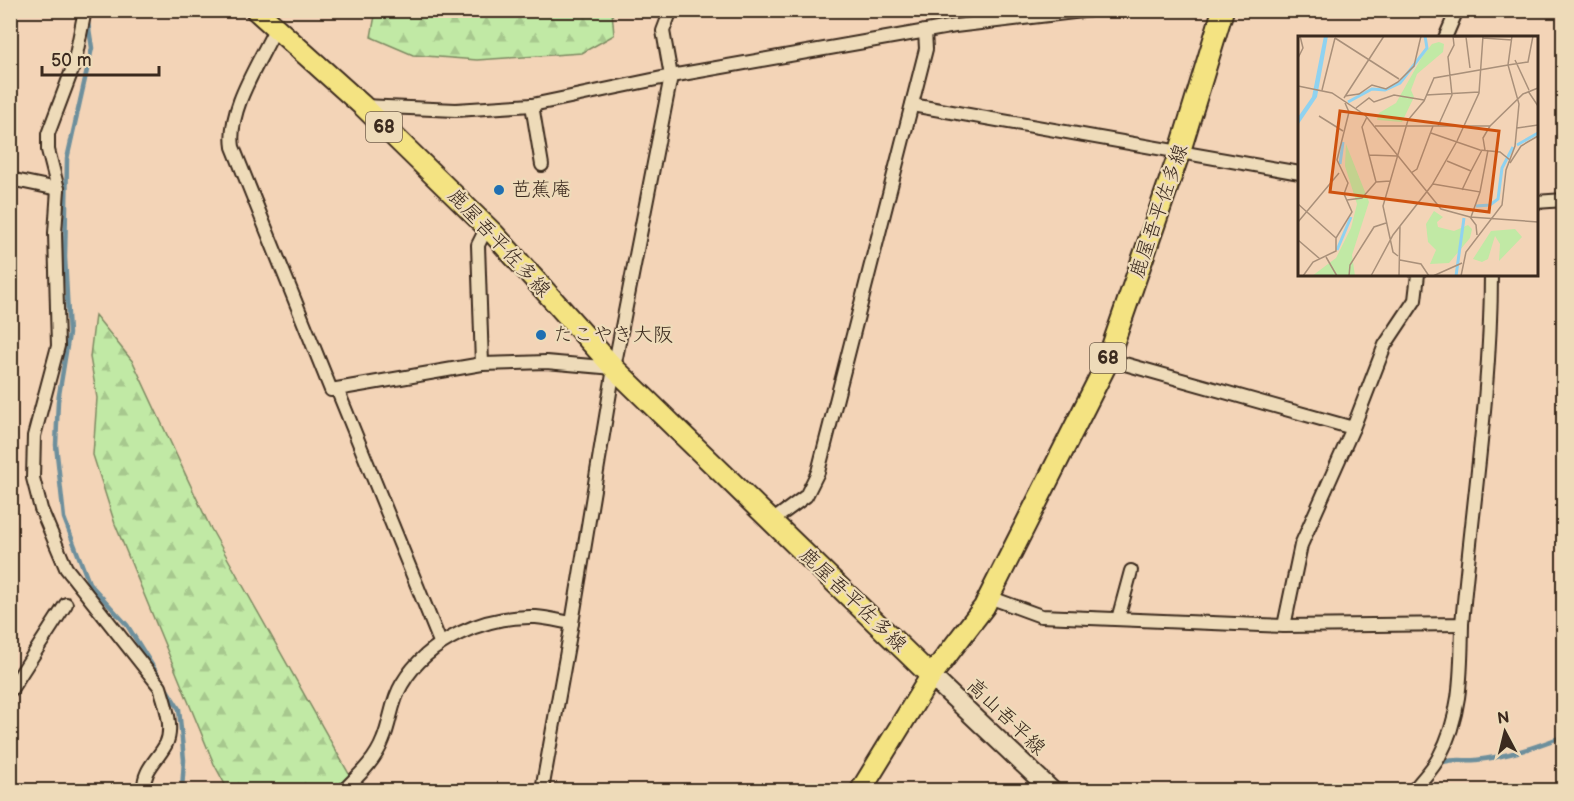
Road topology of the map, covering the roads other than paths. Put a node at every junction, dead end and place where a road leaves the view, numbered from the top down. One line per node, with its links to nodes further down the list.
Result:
1 (85, 10): 20 (street)
2 (256, 10): 9 (main road, 鹿屋吾平佐多線 / 68)
3 (671, 10): 12 (street)
4 (978, 10): 8 (street)
5 (1091, 10): 8 (street)
6 (1223, 10): 16 (main road, 鹿屋吾平佐多線 / 68)
7 (1457, 10): 11 (street)
8 (974, 24): 10 (street)
9 (276, 27): 15 (main road, 鹿屋吾平佐多線 / 68); 29 (street)
10 (925, 31): 12 (street); 14 (street)
11 (1446, 36)
12 (671, 76): 13 (street); 28 (street)
13 (532, 105): 15 (street); 17 (street)
14 (912, 105): 16 (street); 31 (street)
15 (363, 106): 23 (main road, 鹿屋吾平佐多線 / 68)
16 (1180, 151): 18 (street); 26 (main road, 鹿屋吾平佐多線 / 68)
17 (542, 165)
18 (1298, 173)
19 (10, 179): 20 (street)
20 (58, 189): 42 (street)
21 (1563, 201): 22 (street)
22 (1538, 202)
23 (487, 227): 27 (street); 28 (main road, 鹿屋吾平佐多線 / 68)
24 (1418, 276): 30 (street)
25 (1491, 276): 37 (street)
26 (1107, 360): 30 (street); 33 (main road, 鹿屋吾平佐多線 / 68)
27 (482, 364): 28 (street); 29 (street)
28 (614, 368): 31 (main road, 鹿屋吾平佐多線 / 68); 36 (street)
29 (337, 389): 39 (street)
30 (1353, 429): 38 (street)
31 (772, 521): 40 (main road, 鹿屋吾平佐多線 / 68)
32 (1131, 571): 35 (street)
33 (989, 597): 35 (street); 40 (main road, 鹿屋吾平佐多線 / 68)
34 (66, 604): 41 (street)
35 (1118, 619): 38 (street)
36 (572, 623): 39 (street); 44 (street)
37 (1462, 624): 38 (street); 47 (street)
38 (1284, 626)
39 (440, 642): 43 (street)
40 (931, 676): 45 (main road, 68); 46 (main road, 高山吾平線)
41 (10, 691)
42 (144, 790)
43 (344, 790)
44 (542, 790)
45 (861, 790)
46 (1051, 790)
47 (1414, 790)

